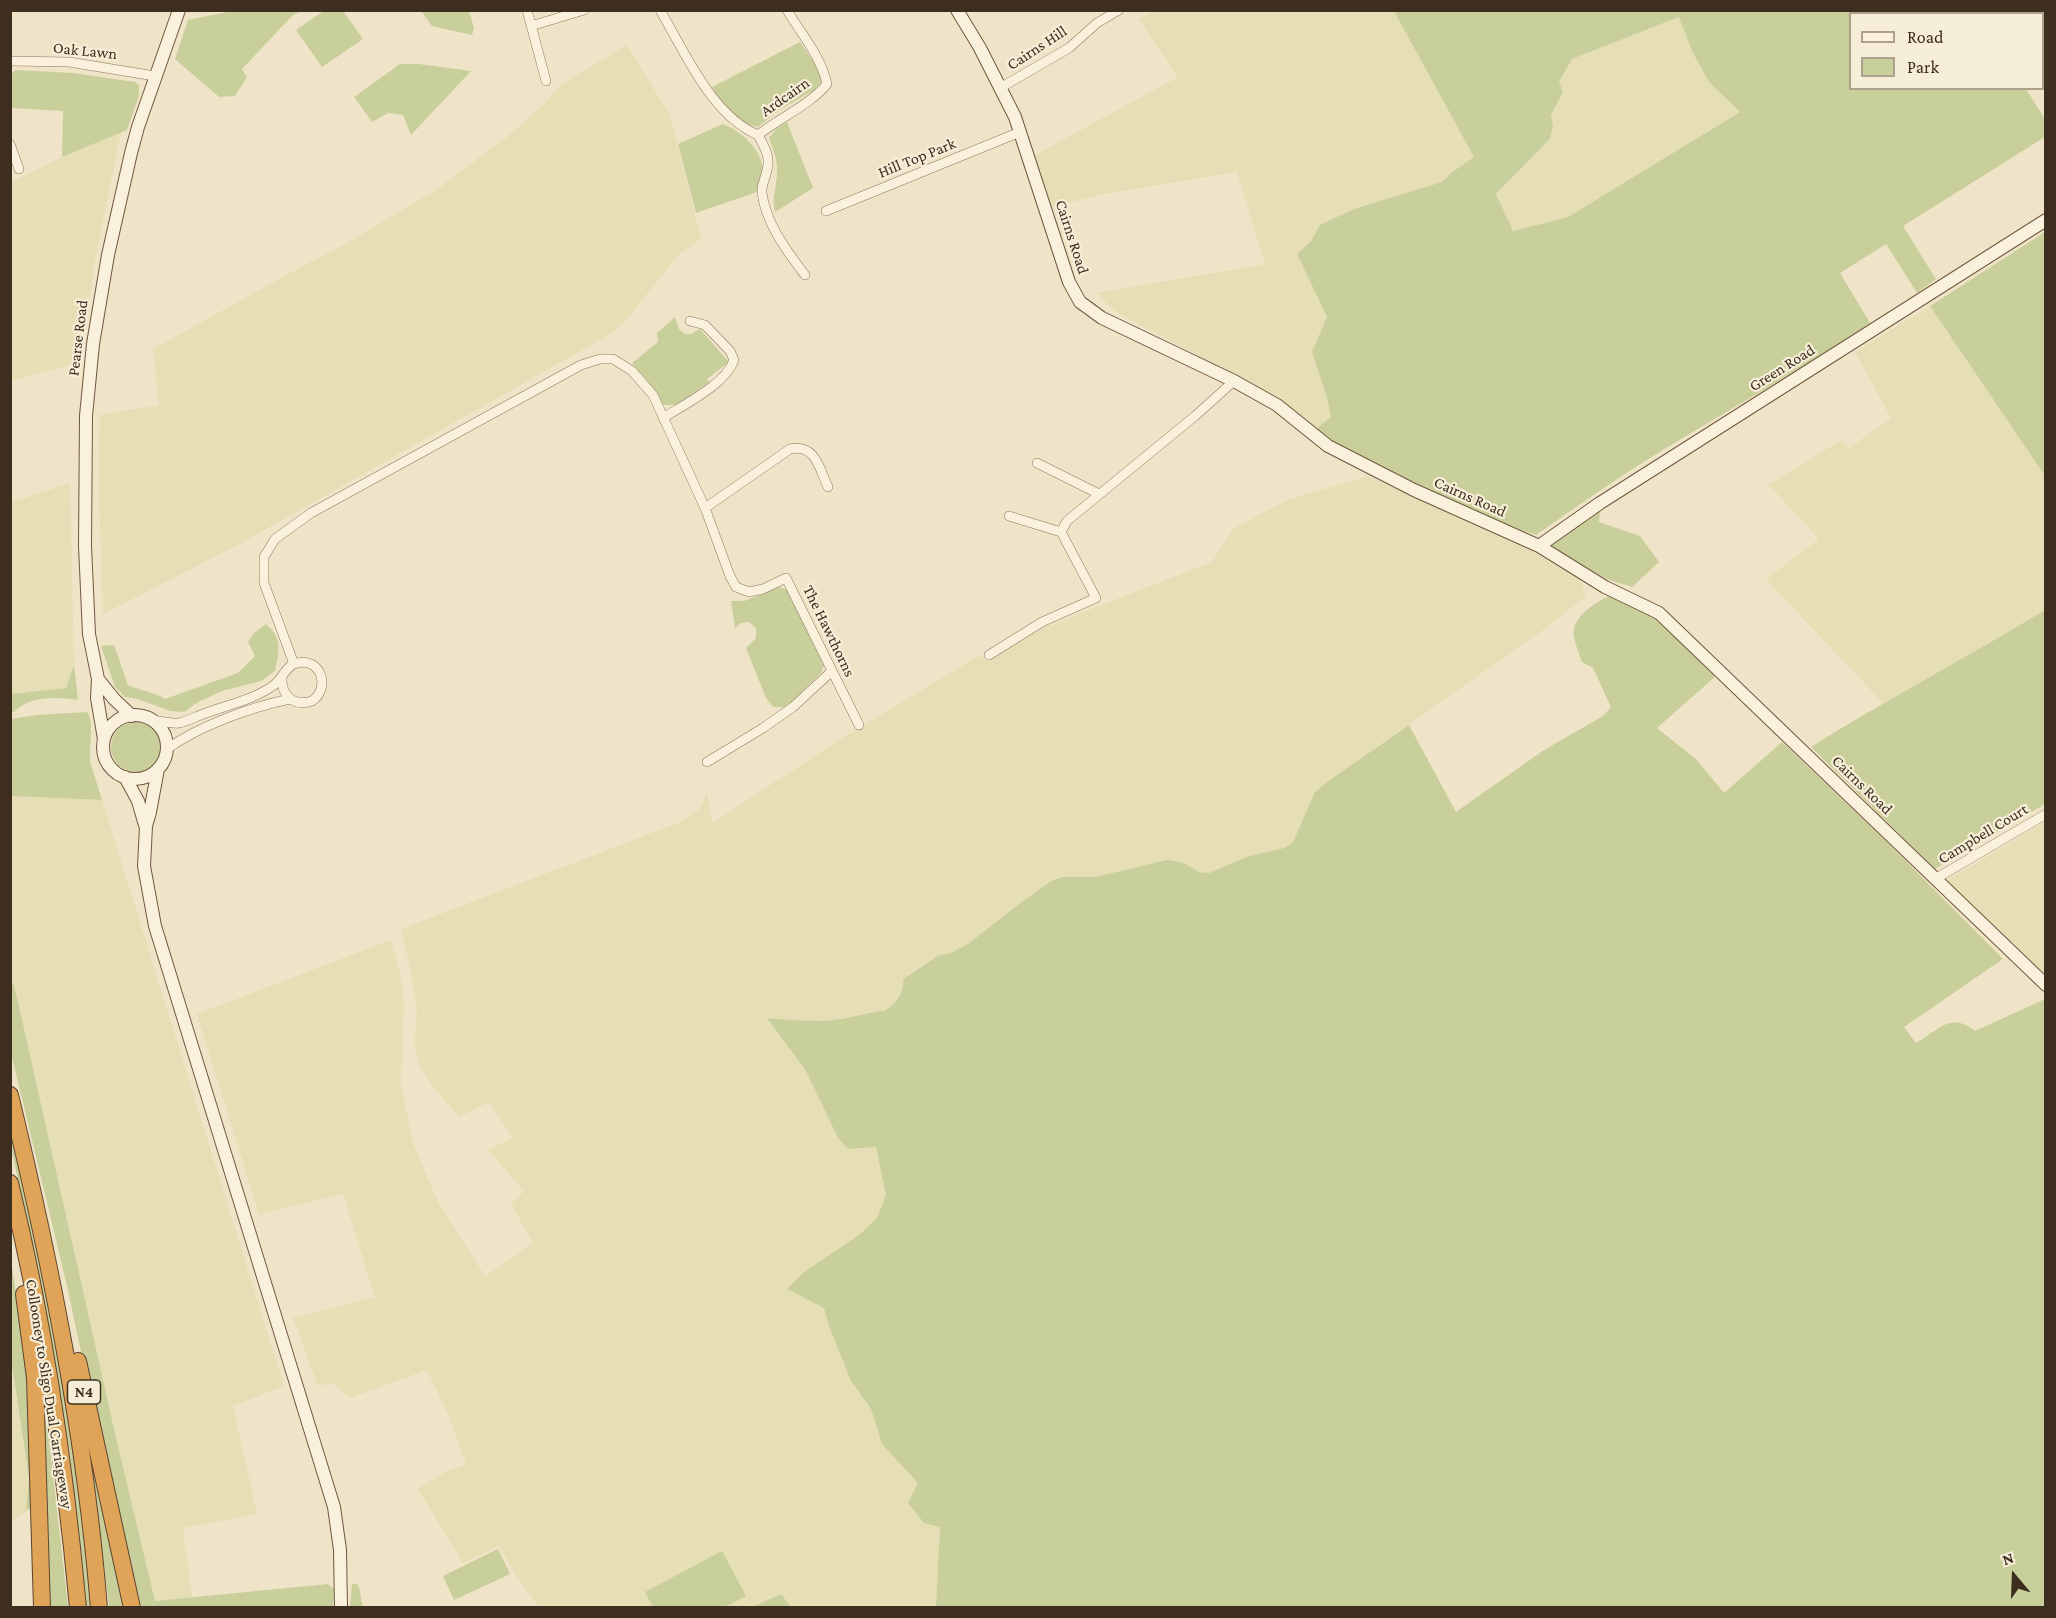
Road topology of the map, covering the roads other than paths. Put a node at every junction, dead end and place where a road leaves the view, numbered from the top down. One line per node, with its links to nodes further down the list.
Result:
1 (179, 10): 10 (street, Pearse Road)
2 (527, 10): 8 (street)
3 (584, 10): 8 (street)
4 (660, 10): 14 (street)
5 (787, 10): 14 (street, Ardcairn)
6 (957, 10): 12 (street, Cairns Road)
7 (1119, 10): 12 (street, Cairns Hill)
8 (531, 26): 11 (street)
9 (10, 61): 10 (street, Oak Lawn)
10 (155, 76): 34 (street, Pearse Road)
11 (546, 81)
12 (1000, 88): 13 (street, Cairns Road)
13 (1020, 132): 17 (street, Hill Top Park); 21 (street, Cairns Road)
14 (758, 135): 19 (street, Ardcairn)
15 (10, 144): 16 (street)
16 (19, 168)
17 (826, 211)
18 (2046, 220): 29 (street, Green Road)
19 (806, 275)
20 (690, 321): 22 (street)
21 (1234, 381): 25 (street); 29 (street, Cairns Road)
22 (663, 418): 26 (street, The Hawthorns); 31 (street, The Hawthorns)
23 (1036, 463): 25 (street)
24 (828, 487): 26 (street)
25 (1099, 494): 28 (street)
26 (705, 508): 32 (street, The Hawthorns)
27 (1009, 516): 28 (street)
28 (1061, 532): 30 (street)
29 (1539, 546): 46 (street, Cairns Road)
30 (989, 655)
31 (294, 664): 33 (street); 35 (street)
32 (832, 671): 38 (street, The Hawthorns); 41 (street)
33 (282, 677): 35 (street); 37 (street)
34 (98, 680): 36 (street); 39 (street, Pearse Road)
35 (290, 699): 40 (street)
36 (132, 716): 37 (street); 39 (street)
37 (152, 720): 40 (street)
38 (859, 725)
39 (104, 739): 43 (street)
40 (167, 749): 42 (street)
41 (707, 762)
42 (158, 769): 43 (street); 45 (street)
43 (125, 777): 45 (street)
44 (2046, 814): 46 (street, Campbell Court)
45 (146, 826): 56 (street)
46 (1935, 879): 47 (street, Cairns Road)
47 (2046, 985)
48 (10, 1095): 49 (highway, Collooney to Sligo Dual Carriageway / N4)
49 (31, 1177): 54 (highway, Collooney to Sligo Dual Carriageway / N4); 55 (highway, N4)
50 (10, 1183): 53 (highway, Collooney to Sligo Dual Carriageway / N4)
51 (10, 1200): 52 (highway)
52 (42, 1608)
53 (78, 1608)
54 (99, 1608)
55 (132, 1608)
56 (340, 1608)

